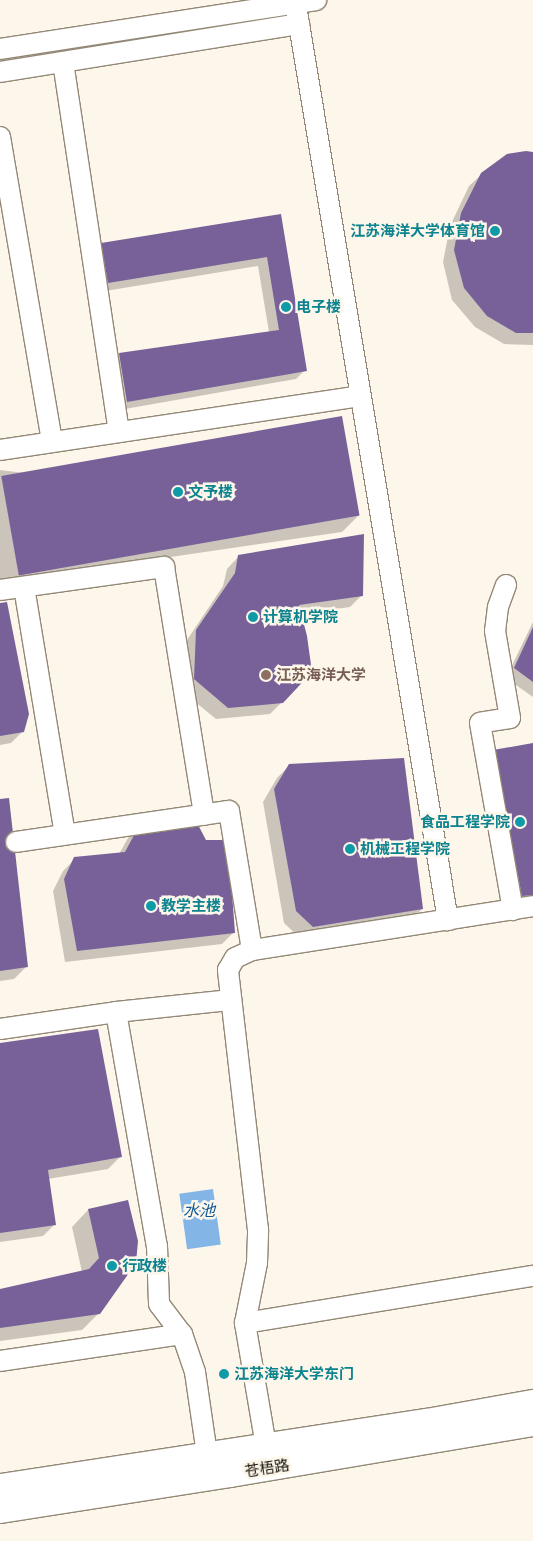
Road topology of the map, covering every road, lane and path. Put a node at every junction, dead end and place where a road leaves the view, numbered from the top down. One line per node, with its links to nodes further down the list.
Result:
1 (316, 0): 2 (lane)
2 (296, 2): 3 (lane); 4 (lane)
3 (299, 24): 5 (lane); 9 (lane)
4 (0, 49)
5 (63, 62): 6 (lane); 10 (lane)
6 (0, 72)
7 (0, 138): 8 (lane)
8 (6, 214): 11 (lane)
9 (360, 396): 10 (lane); 21 (lane)
10 (119, 432): 11 (lane)
11 (52, 442): 12 (lane)
12 (0, 450)
13 (506, 585): 20 (lane)
14 (24, 587): 15 (lane); 16 (lane); 17 (lane)
15 (0, 590)
16 (204, 815): 17 (lane); 22 (lane)
17 (65, 834): 18 (lane)
18 (16, 842)
19 (533, 906): 20 (lane)
20 (513, 910): 21 (lane)
21 (448, 920): 22 (lane)
22 (252, 950): 23 (lane)
23 (231, 1000): 24 (lane); 27 (lane)
24 (116, 1012): 25 (lane); 28 (lane)
25 (0, 1029)
26 (533, 1276): 27 (lane)
27 (245, 1323): 32 (lane)
28 (182, 1334): 29 (lane); 33 (lane)
29 (0, 1362)
30 (533, 1402): 32 (main road, 苍梧路)
31 (533, 1423): 35 (main road, 苍梧路)
32 (266, 1446): 33 (main road, 苍梧路)
33 (207, 1454): 34 (main road, 苍梧路)
34 (0, 1486)
35 (0, 1510)

